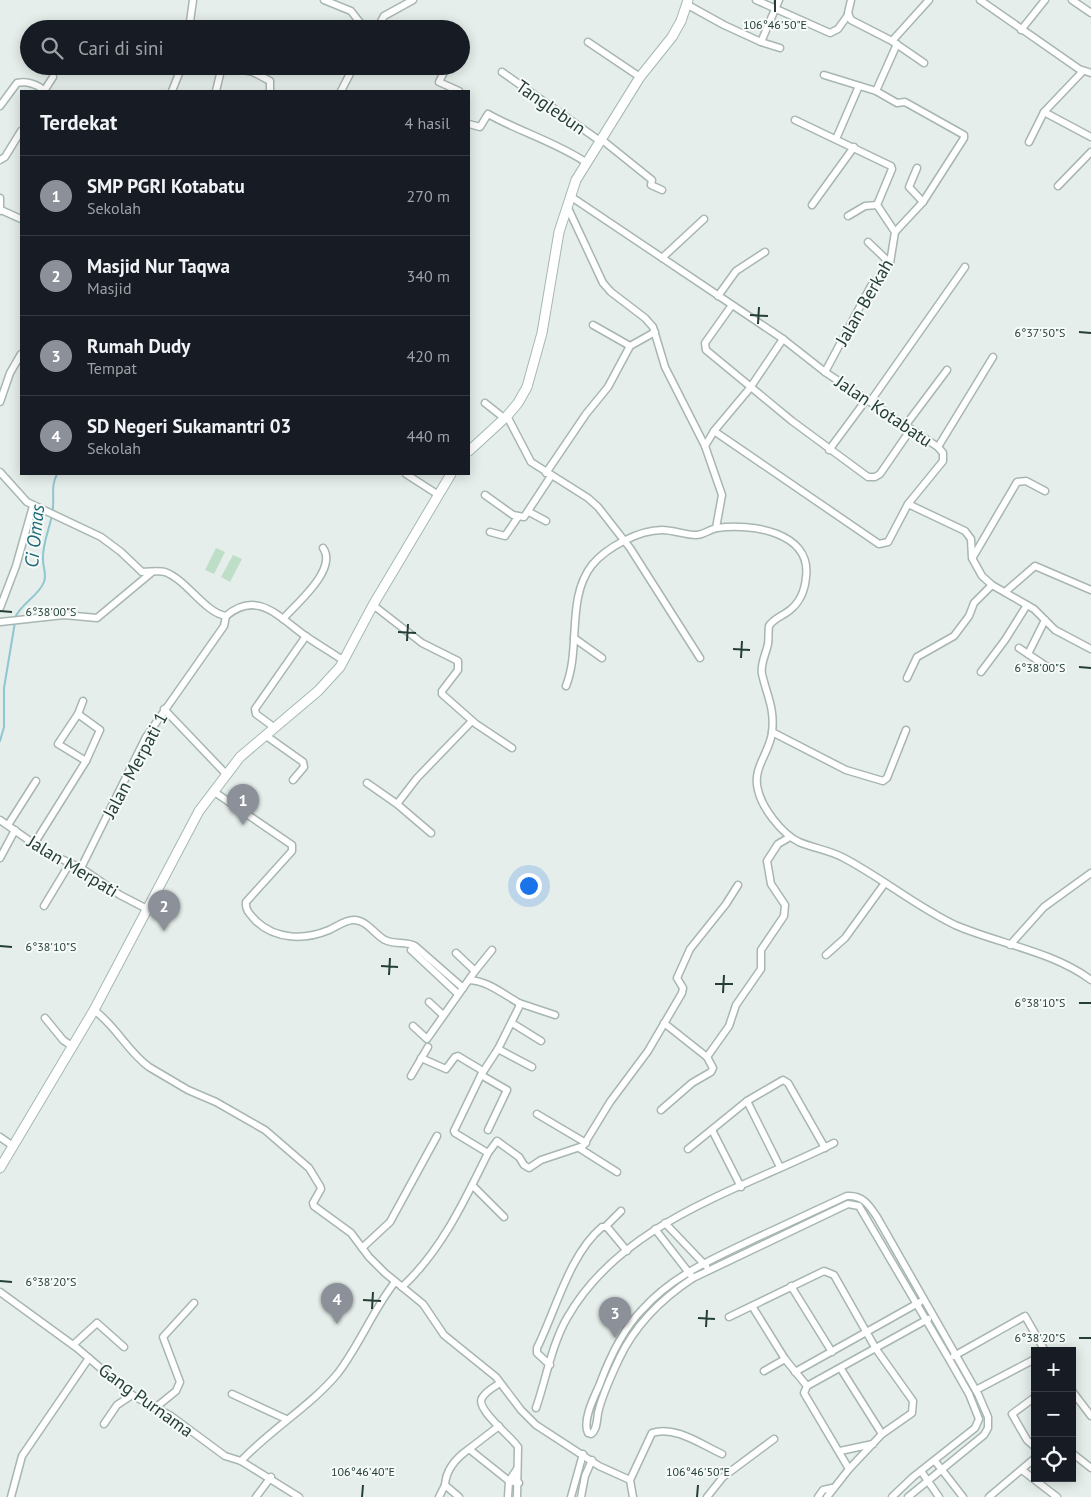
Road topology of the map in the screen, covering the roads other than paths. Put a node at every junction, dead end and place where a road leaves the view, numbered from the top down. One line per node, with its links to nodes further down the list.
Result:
1 (193, 0): 15 (street)
2 (324, 0): 16 (street)
3 (413, 0): 17 (street)
4 (756, 0): 12 (street)
5 (779, 0): 12 (street)
6 (851, 0): 14 (street)
7 (929, 0): 21 (street)
8 (980, 0): 18 (street)
9 (1045, 0): 18 (street)
10 (1072, 0): 13 (street)
11 (687, 2): 20 (street); 34 (main road)
12 (775, 10): 14 (street); 20 (street)
13 (1091, 13)
14 (848, 15): 21 (street)
15 (190, 20)
16 (358, 20)
17 (382, 20)
18 (1021, 30): 24 (street)
19 (588, 42): 34 (street)
20 (760, 42): 22 (street)
21 (895, 42): 23 (street); 43 (street)
22 (780, 48)
23 (924, 63)
24 (1083, 71): 26 (street); 45 (street)
25 (502, 72): 51 (street, Tanglebun)
26 (1091, 73)
27 (824, 74): 35 (street)
28 (178, 75): 38 (street)
29 (221, 75): 39 (street)
30 (260, 75): 40 (street)
31 (349, 75): 41 (street)
32 (442, 75): 42 (street)
33 (53, 77): 37 (street)
34 (640, 77): 51 (main road)
35 (859, 86): 43 (street); 50 (street)
36 (42, 90): 44 (street)
37 (45, 90)
38 (172, 90)
39 (216, 90)
40 (270, 90)
41 (342, 90)
42 (457, 90)
43 (876, 91): 62 (street)
44 (0, 106)
45 (1044, 112): 49 (street); 52 (street)
46 (795, 120): 50 (street)
47 (470, 124): 56 (street)
48 (20, 133): 55 (street)
49 (1091, 137)
50 (836, 139): 53 (street)
51 (601, 140): 56 (main road); 59 (street, Tanglebun)
52 (1029, 142)
53 (854, 147): 64 (street); 65 (street)
54 (1091, 152): 58 (street)
55 (0, 160)
56 (587, 162): 60 (main road)
57 (917, 168): 62 (street)
58 (1058, 186)
59 (662, 190)
60 (570, 196): 63 (main road); 73 (street, Jalan Kotabatu)
61 (0, 198): 66 (street)
62 (923, 202): 70 (street)
63 (566, 205): 79 (street); 90 (main road)
64 (812, 205)
65 (877, 205): 67 (street); 70 (street)
66 (1, 211): 68 (street)
67 (848, 216)
68 (20, 219)
69 (704, 219): 73 (street)
70 (895, 232): 74 (street, Jalan Berkah)
71 (868, 242): 74 (street)
72 (766, 252): 76 (street)
73 (662, 258): 76 (street, Jalan Kotabatu)
74 (890, 263): 85 (street, Jalan Berkah)
75 (965, 266): 87 (street)
76 (718, 296): 77 (street, Jalan Kotabatu)
77 (732, 305): 80 (street, Jalan Kotabatu); 86 (street)
78 (593, 325): 81 (street)
79 (655, 332): 81 (street); 93 (street)
80 (783, 339): 85 (street, Jalan Kotabatu); 86 (street)
81 (630, 346): 98 (street)
82 (20, 356): 88 (street)
83 (993, 357): 94 (street)
84 (947, 370): 91 (street)
85 (825, 372): 87 (street, Jalan Kotabatu)
86 (750, 388): 92 (street); 96 (street)
87 (868, 401): 91 (street, Jalan Kotabatu); 96 (street)
88 (0, 402)
89 (484, 402): 90 (street)
90 (505, 417): 95 (main road); 98 (street)
91 (908, 427): 94 (street, Jalan Kotabatu); 96 (street)
92 (714, 431): 93 (street); 104 (street)
93 (705, 446): 109 (street)
94 (938, 447): 104 (street, Jalan Kotabatu)
95 (470, 450)
96 (828, 450)
97 (0, 472): 105 (street)
98 (548, 474): 106 (street); 111 (street)
99 (408, 475): 102 (street)
100 (450, 475): 102 (main road)
101 (1045, 491): 113 (street)
102 (437, 494): 118 (main road)
103 (485, 495): 107 (street)
104 (908, 504): 113 (street)
105 (33, 506): 114 (street); 120 (street)
106 (529, 512): 107 (street); 108 (street)
107 (518, 517): 110 (street)
108 (546, 521)
109 (716, 528): 111 (street); 143 (street)
110 (490, 532)
111 (626, 542): 126 (street); 131 (street)
112 (323, 548): 122 (street)
113 (972, 558): 115 (street)
114 (151, 573): 121 (street); 124 (street)
115 (992, 585): 117 (street); 135 (street)
116 (1091, 590): 117 (street)
117 (1005, 592): 119 (street)
118 (373, 605): 132 (main road); 140 (street)
119 (1027, 605): 123 (street); 134 (street)
120 (0, 608)
121 (226, 616): 122 (street); 138 (street, Jalan Merpati 1)
122 (283, 619): 125 (street)
123 (1045, 620): 128 (street); 129 (street)
124 (0, 622)
125 (306, 636): 132 (street); 141 (street)
126 (574, 638): 130 (street); 136 (street)
127 (1019, 648): 129 (street)
128 (1091, 649)
129 (1028, 654): 133 (street)
130 (602, 658)
131 (700, 658)
132 (344, 661): 141 (main road)
133 (1049, 668)
134 (981, 672)
135 (907, 678)
136 (566, 686)
137 (83, 701): 139 (street)
138 (164, 709): 147 (street); 161 (street, Jalan Merpati 1)
139 (78, 714): 146 (street); 146 (street)
140 (472, 721): 145 (street); 152 (street)
141 (275, 728): 144 (main road)
142 (906, 730): 143 (street)
143 (772, 732): 157 (street)
144 (265, 735): 147 (main road); 148 (street)
145 (512, 748)
146 (86, 761): 158 (street)
147 (226, 774): 151 (main road)
148 (293, 780)
149 (36, 781): 154 (street)
150 (367, 783): 152 (street)
151 (213, 792): 166 (main road); 175 (street)
152 (398, 804): 156 (street)
153 (0, 820): 154 (street, Jalan Merpati)
154 (8, 826): 155 (street, Jalan Merpati)
155 (15, 830): 158 (street, Jalan Merpati); 159 (street)
156 (431, 833)
157 (790, 837): 163 (street); 189 (street)
158 (34, 844): 160 (street, Jalan Merpati)
159 (0, 858)
160 (70, 863): 161 (street, Jalan Merpati); 165 (street)
161 (81, 868): 166 (street, Jalan Merpati)
162 (1091, 873): 167 (street)
163 (884, 883): 167 (street); 171 (street)
164 (738, 885): 183 (street)
165 (44, 906)
166 (147, 909): 178 (main road)
167 (1010, 945): 174 (street)
168 (411, 950): 175 (street)
169 (492, 950): 172 (street)
170 (456, 953): 172 (street)
171 (826, 955)
172 (475, 971): 173 (street)
173 (469, 980): 175 (street); 177 (street)
174 (1091, 980)
175 (461, 991): 179 (street)
176 (429, 1002): 179 (street)
177 (519, 1003): 180 (street); 182 (street)
178 (94, 1010): 186 (main road); 218 (street)
179 (442, 1015): 184 (street)
180 (555, 1015)
181 (45, 1018): 186 (street)
182 (512, 1023): 185 (street); 188 (street)
183 (664, 1023): 189 (street); 201 (street)
184 (413, 1026)
185 (541, 1040)
186 (72, 1047): 203 (main road)
187 (428, 1047): 190 (street)
188 (498, 1049): 191 (street); 192 (street)
189 (707, 1057): 195 (street)
190 (421, 1058): 192 (street); 193 (street)
191 (532, 1067)
192 (482, 1073): 197 (street); 207 (street)
193 (411, 1076)
194 (747, 1101): 198 (street); 205 (street); 208 (street)
195 (661, 1110)
196 (537, 1114): 201 (street)
197 (488, 1130)
198 (712, 1130): 206 (street); 212 (street)
199 (437, 1136): 218 (street)
200 (0, 1137): 203 (street)
201 (586, 1143): 204 (street)
202 (834, 1144): 205 (street)
203 (13, 1146): 209 (main road)
204 (580, 1148): 207 (street); 210 (street)
205 (825, 1148): 208 (street)
206 (688, 1149)
207 (488, 1153): 211 (street)
208 (780, 1167): 212 (street)
209 (0, 1168)
210 (617, 1172)
211 (472, 1185): 214 (street); 226 (street)
212 (741, 1187): 215 (street)
213 (621, 1211): 216 (street)
214 (504, 1217)
215 (665, 1223): 217 (street); 220 (street)
216 (605, 1227): 219 (street); 246 (street)
217 (655, 1229): 219 (street); 222 (street)
218 (362, 1248): 224 (street)
219 (627, 1251): 246 (street)
220 (703, 1263): 221 (street); 222 (street); 228 (street)
221 (708, 1269): 223 (street); 230 (street)
222 (688, 1271): 223 (street); 223 (street)
223 (692, 1278)
224 (395, 1282): 226 (street); 260 (street)
225 (791, 1286): 231 (street); 235 (street); 240 (street)
226 (402, 1288): 269 (street)
227 (0, 1292): 236 (street, Gang Purnama)
228 (924, 1299): 230 (street); 232 (street)
229 (194, 1303): 257 (street)
230 (916, 1304): 234 (street); 235 (street)
231 (752, 1306): 233 (street); 243 (street)
232 (934, 1315): 234 (street); 241 (street)
233 (729, 1317)
234 (926, 1320): 239 (street); 244 (street)
235 (866, 1332): 239 (street); 240 (street)
236 (73, 1345): 237 (street); 242 (street, Gang Purnama)
237 (124, 1347)
238 (1044, 1347): 241 (street)
239 (876, 1349): 247 (street); 263 (street)
240 (832, 1352): 249 (street)
241 (957, 1355): 244 (street); 252 (street)
242 (89, 1358): 255 (street, Gang Purnama); 290 (street)
243 (785, 1359): 248 (street); 249 (street)
244 (949, 1359): 273 (street)
245 (1031, 1361): 252 (street)
246 (550, 1365): 258 (street)
247 (841, 1369): 251 (street); 263 (street)
248 (764, 1371)
249 (795, 1372): 251 (street)
250 (497, 1385): 262 (street)
251 (806, 1386): 268 (street)
252 (976, 1390): 282 (street)
253 (1073, 1392): 259 (street)
254 (232, 1394): 260 (street)
255 (132, 1395): 257 (street, Gang Purnama); 261 (street)
256 (1031, 1400): 265 (street)
257 (155, 1408): 272 (street, Gang Purnama)
258 (536, 1408)
259 (1091, 1416)
260 (286, 1419): 272 (street)
261 (104, 1424)
262 (499, 1426): 267 (street); 279 (street)
263 (882, 1434): 266 (street)
264 (774, 1439): 300 (street)
265 (1031, 1442)
266 (874, 1444): 268 (street); 277 (street)
267 (469, 1449): 285 (street); 288 (street)
268 (840, 1451): 277 (street)
269 (582, 1454): 275 (street); 276 (street)
270 (722, 1454): 284 (street)
271 (1076, 1456): 278 (street)
272 (241, 1461): 283 (street, Gang Purnama)
273 (935, 1461): 281 (street); 282 (street)
274 (1031, 1462): 280 (street)
275 (580, 1463): 276 (street); 297 (street)
276 (590, 1463): 284 (street); 298 (street)
277 (849, 1468): 289 (street)
278 (1091, 1468)
279 (517, 1469): 285 (street); 287 (street)
280 (1022, 1470): 307 (street); 308 (street)
281 (921, 1471): 286 (street); 303 (street)
282 (943, 1471): 286 (street); 306 (street)
283 (271, 1477): 291 (street); 292 (street, Gang Purnama)
284 (630, 1480): 299 (street)
285 (510, 1481): 287 (street); 295 (street)
286 (928, 1481): 304 (street); 305 (street)
287 (519, 1483): 296 (street)
288 (445, 1485): 293 (street); 294 (street)
289 (832, 1488): 301 (street); 302 (street)
290 (11, 1497)
291 (256, 1497)
292 (300, 1497)
293 (440, 1497)
294 (459, 1497)
295 (508, 1497)
296 (517, 1497)
297 (571, 1497)
298 (581, 1497)
299 (633, 1497)
300 (707, 1497)
301 (818, 1497)
302 (827, 1497)
303 (892, 1497)
304 (908, 1497)
305 (939, 1497)
306 (963, 1497)
307 (990, 1497)
308 (1057, 1497)

